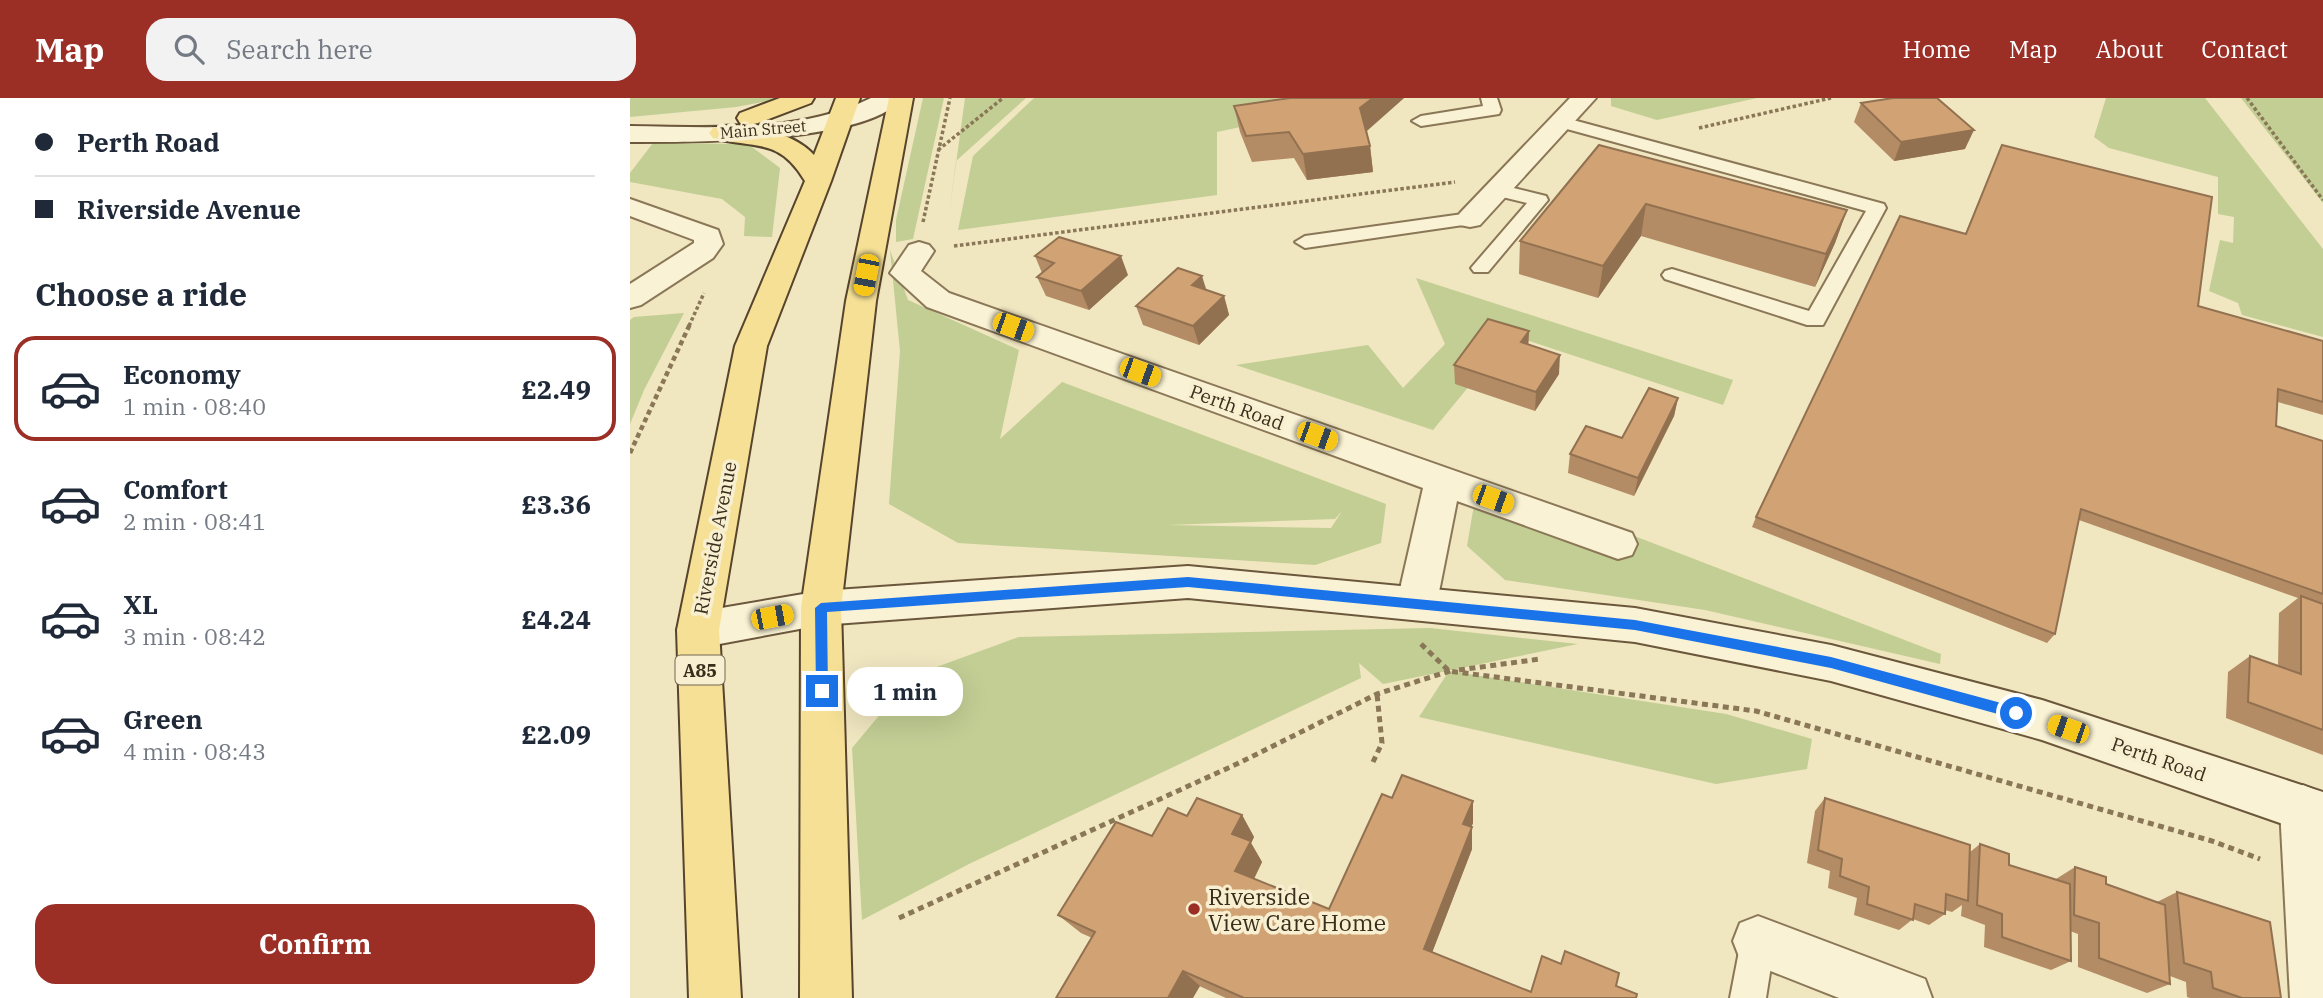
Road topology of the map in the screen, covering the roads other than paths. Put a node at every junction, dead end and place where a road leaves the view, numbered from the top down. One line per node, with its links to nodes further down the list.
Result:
1 (802, 98): 6 (main road)
2 (1489, 98): 7 (lane)
3 (1584, 98): 8 (street)
4 (890, 106): 5 (street); 24 (main road)
5 (844, 108): 6 (street); 9 (street, Main Street); 12 (main road, Riverside Avenue / A85)
6 (749, 118): 10 (street)
7 (1421, 121)
8 (1562, 121): 11 (lane); 13 (street)
9 (722, 133): 10 (street, Main Street); 12 (main road)
10 (637, 135)
11 (1638, 141): 19 (lane)
12 (818, 181): 25 (main road, Riverside Avenue / A85)
13 (1497, 190): 15 (street); 18 (lane)
14 (630, 207): 20 (street)
15 (1470, 219): 16 (lane)
16 (1305, 242)
17 (919, 251): 21 (street, Perth Road)
18 (1481, 268)
19 (1672, 275)
20 (630, 298)
21 (1443, 481): 22 (street, Perth Road); 23 (street)
22 (1618, 544)
23 (1417, 603): 24 (street, Perth Road); 26 (street, Perth Road)
24 (821, 608): 25 (street, Perth Road); 29 (main road)
25 (698, 630): 28 (main road, Riverside Avenue / A85)
26 (2313, 811): 32 (street)
27 (1758, 941): 30 (lane); 31 (street)
28 (715, 998)
29 (826, 998)
30 (1748, 998)
31 (1906, 998)
32 (2316, 998)

